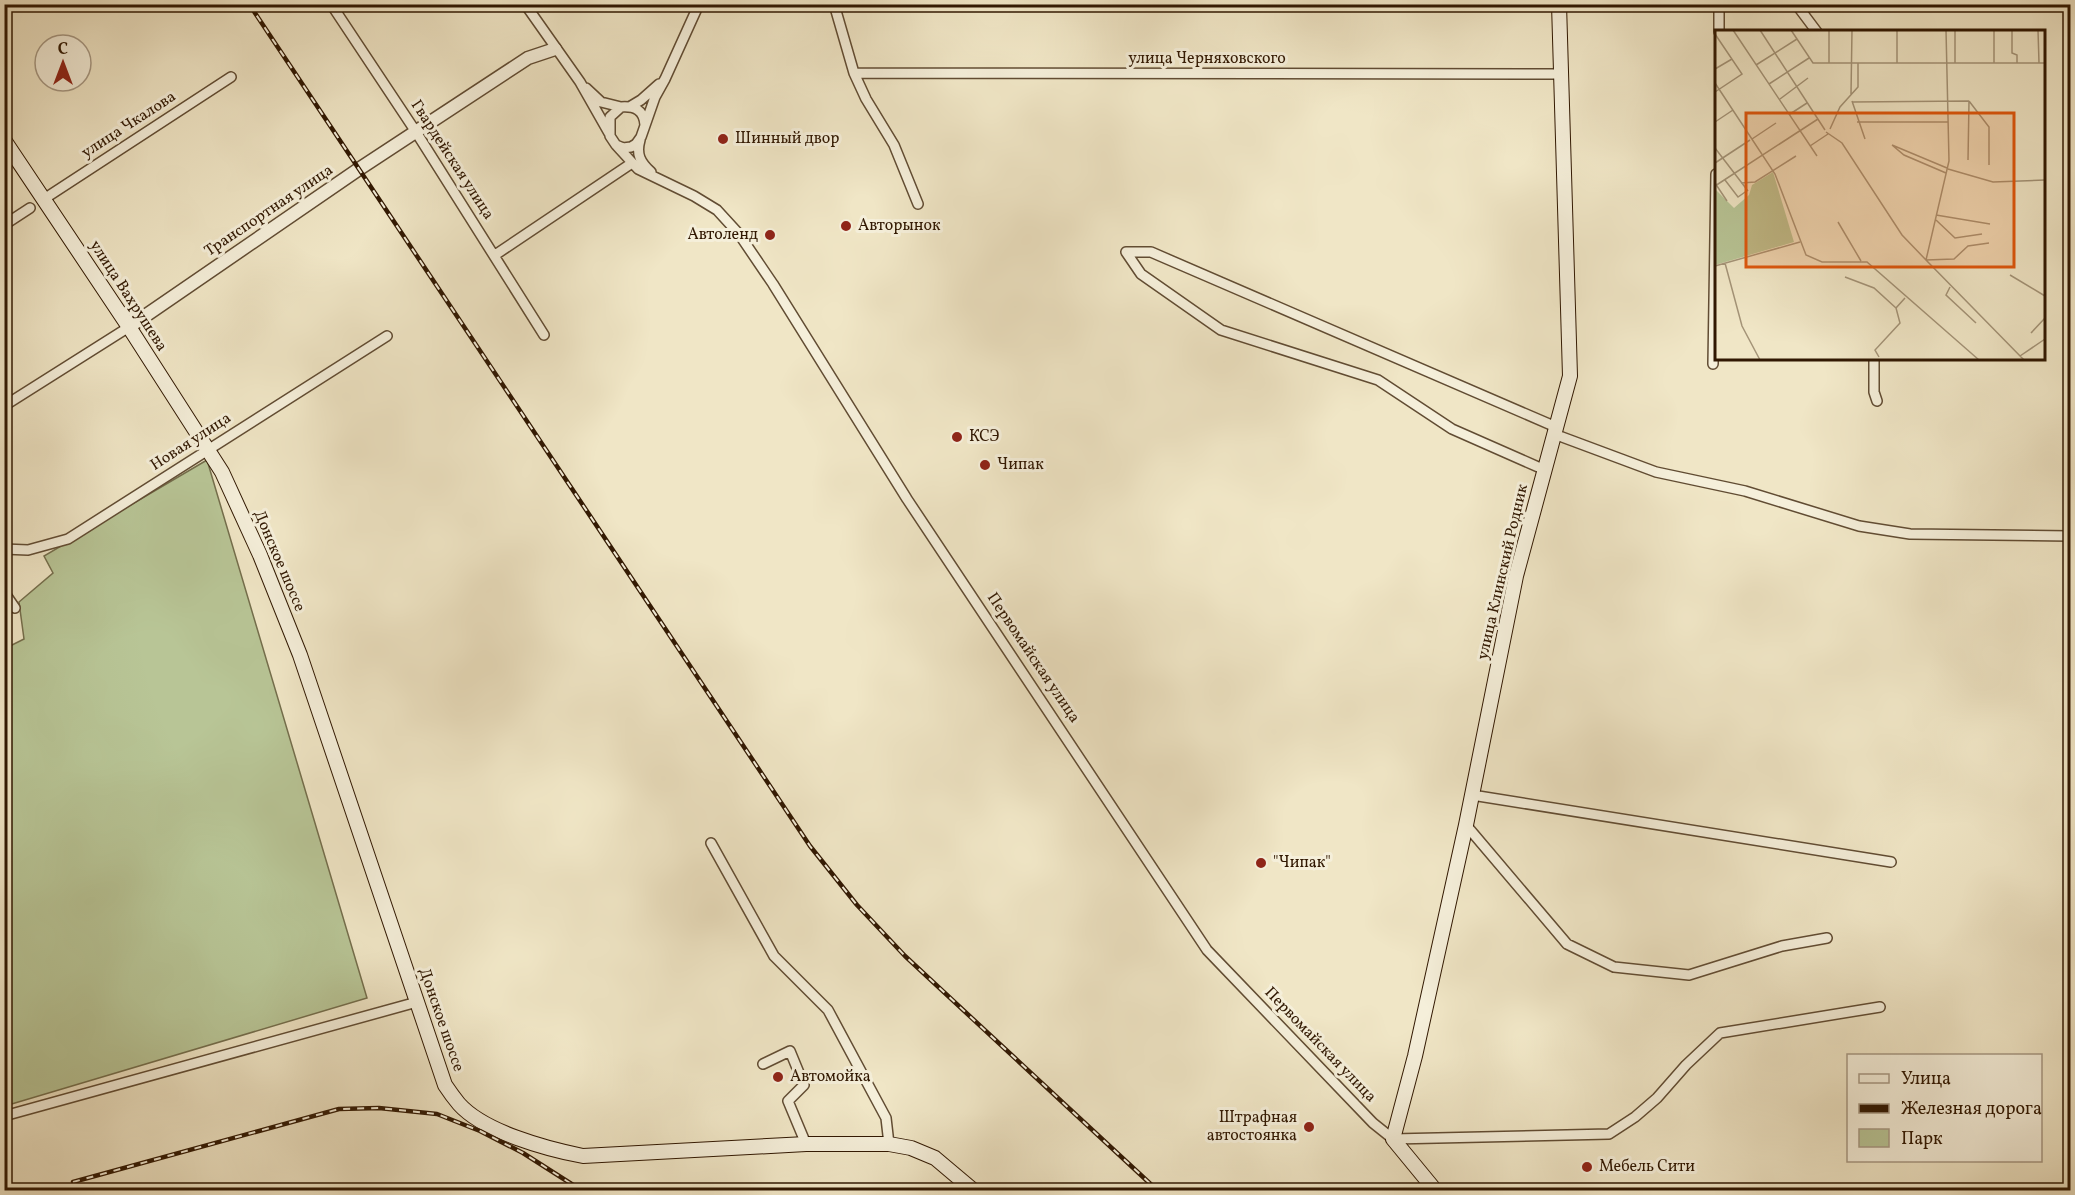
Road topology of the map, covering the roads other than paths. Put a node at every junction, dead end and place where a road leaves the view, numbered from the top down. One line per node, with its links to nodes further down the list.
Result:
1 (346, 4): 8 (street)
2 (525, 4): 11 (street)
3 (699, 4): 15 (street)
4 (834, 4): 12 (street)
5 (1559, 4): 13 (main road, улица Клинский Родник)
6 (1719, 4): 9 (street)
7 (1796, 4): 10 (street)
8 (334, 8): 19 (street, Гвардейская улица)
9 (1719, 30)
10 (1816, 30)
11 (555, 49): 16 (street); 19 (street, Транспортная улица)
12 (854, 73): 13 (street, улица Черняховского); 27 (street)
13 (1561, 74): 39 (main road, улица Клинский Родник)
14 (231, 76): 26 (street, улица Чкалова)
15 (665, 79): 17 (street); 18 (street)
16 (580, 82): 17 (street); 20 (street)
17 (626, 106): 18 (street); 20 (street)
18 (645, 126): 21 (street)
19 (416, 132): 31 (street, Гвардейская улица); 32 (street, Транспортная улица)
20 (610, 136): 23 (street)
21 (641, 137): 23 (street); 25 (street)
22 (4, 140): 26 (main road, улица Вахрушева)
23 (616, 145): 24 (street, Первомайская улица)
24 (632, 163): 25 (street, Первомайская улица); 31 (street)
25 (668, 183): 56 (street, Первомайская улица)
26 (44, 199): 32 (main road, улица Вахрушева)
27 (918, 204)
28 (30, 208): 29 (street)
29 (4, 225)
30 (1715, 237): 36 (street)
31 (495, 255): 33 (street, Гвардейская улица)
32 (129, 327): 38 (street, Транспортная улица); 40 (main road, улица Вахрушева)
33 (544, 335)
34 (387, 336): 40 (street, Новая улица)
35 (1874, 360): 37 (street)
36 (1713, 364)
37 (1877, 401)
38 (4, 406)
39 (1555, 431): 41 (main road, улица Клинский Родник); 41 (street); 43 (street)
40 (208, 449): 42 (main road, улица Вахрушева); 44 (street, Новая улица)
41 (1545, 470): 47 (main road, улица Клинский Родник)
42 (222, 472): 52 (main road, Донское шоссе)
43 (2070, 536)
44 (4, 549)
45 (6, 597): 46 (street)
46 (15, 608)
47 (1472, 795): 48 (main road, улица Клинский Родник); 50 (street)
48 (1466, 825): 51 (street); 56 (main road, улица Клинский Родник)
49 (711, 843): 58 (street)
50 (1891, 862)
51 (1827, 938)
52 (417, 1002): 55 (street); 57 (main road, Донское шоссе)
53 (1880, 1007): 56 (street)
54 (763, 1064): 57 (street)
55 (4, 1116)
56 (1393, 1139): 60 (main road, Первомайская улица)
57 (806, 1144): 58 (main road, Донское шоссе)
58 (889, 1144): 59 (main road, Донское шоссе)
59 (973, 1191)
60 (1435, 1191)

